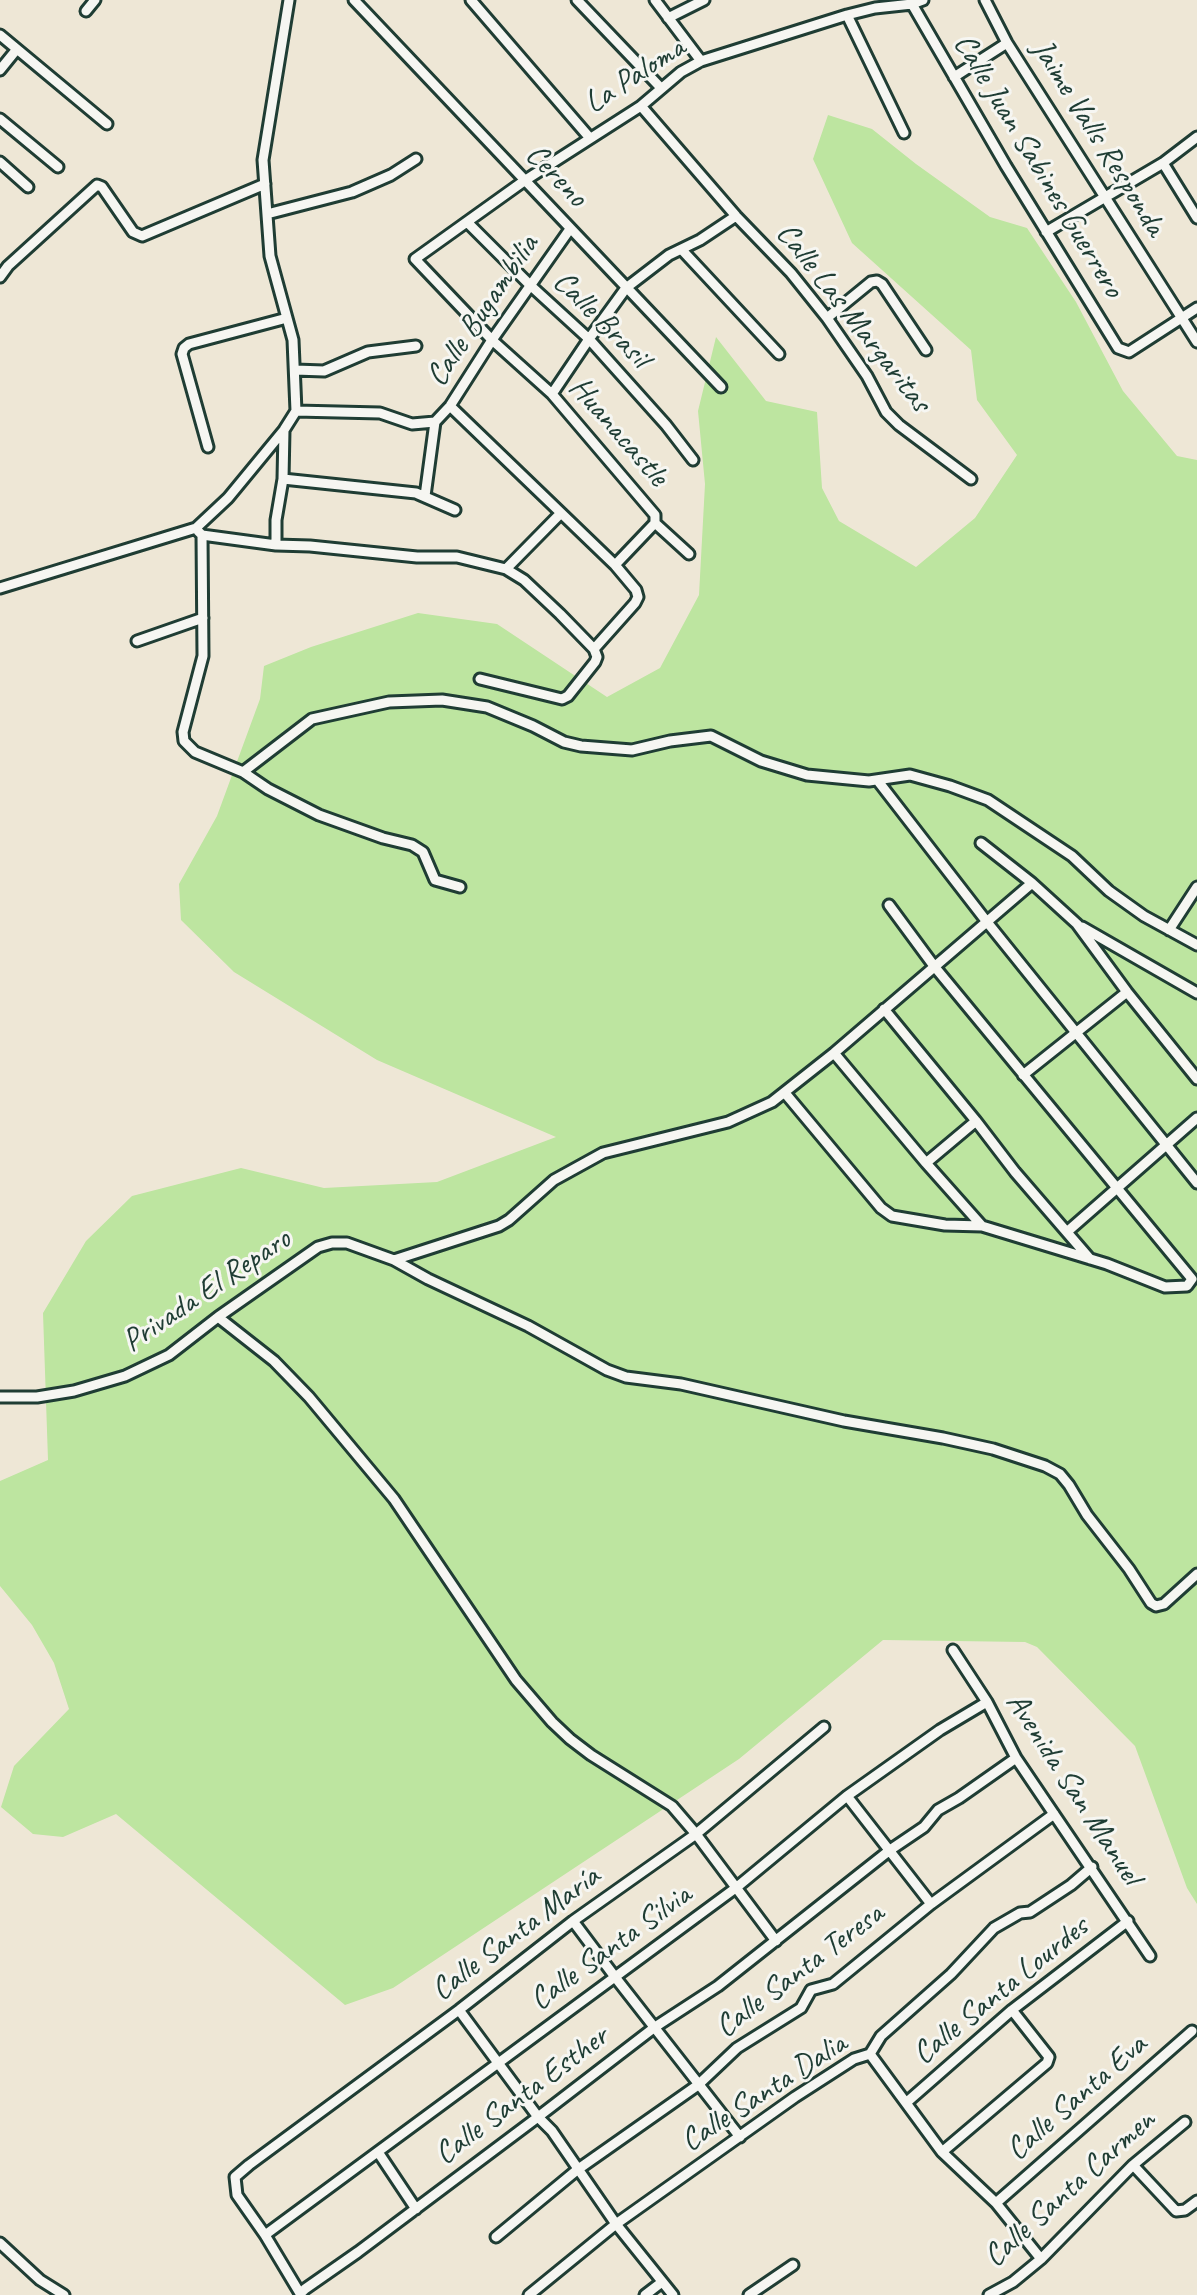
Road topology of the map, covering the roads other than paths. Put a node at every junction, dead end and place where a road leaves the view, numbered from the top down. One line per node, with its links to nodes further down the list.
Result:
1 (95, 0): 11 (street)
2 (289, 0): 32 (street)
3 (354, 0): 31 (street, Cereno)
4 (471, 0): 25 (street)
5 (577, 0): 20 (street)
6 (704, 0): 13 (street)
7 (923, 0): 10 (street, La Paloma)
8 (985, 0): 15 (street, Jaime Valls Responda)
9 (656, 3): 13 (street)
10 (912, 4): 12 (street, La Paloma); 19 (street, Calle Juan Sabines Guerrero)
11 (86, 11)
12 (847, 15): 17 (street, La Paloma); 24 (street)
13 (668, 18): 17 (street)
14 (0, 35): 16 (street)
15 (1007, 43): 19 (street); 34 (street, Jaime Valls Responda)
16 (17, 49): 18 (street); 23 (street)
17 (701, 61): 20 (street, La Paloma)
18 (0, 70)
19 (954, 77): 40 (street, Calle Juan Sabines Guerrero)
20 (661, 88): 21 (street, La Paloma)
21 (641, 106): 25 (street, La Paloma); 36 (street, Calle Las Margaritas)
22 (0, 119): 30 (street)
23 (107, 124)
24 (904, 133)
25 (589, 137): 31 (street, La Paloma)
26 (1197, 137): 29 (street)
27 (416, 159): 35 (street)
28 (0, 162): 33 (street)
29 (1163, 163): 34 (street); 37 (street)
30 (58, 167)
31 (524, 181): 38 (street, La Paloma); 39 (street, Cereno)
32 (265, 184): 35 (street); 43 (street)
33 (28, 187)
34 (1105, 198): 40 (street); 50 (street, Jaime Valls Responda)
35 (267, 214): 48 (street)
36 (736, 216): 41 (street); 49 (street, Calle Las Margaritas)
37 (1197, 218)
38 (467, 222): 42 (street, La Paloma); 45 (street, Calle Brasil)
39 (570, 229): 45 (street, Calle Bugambilia); 46 (street, Cereno)
40 (1046, 232): 50 (street, Calle Juan Sabines Guerrero)
41 (682, 250): 46 (street); 56 (street)
42 (415, 259): 52 (street, Huanacastle)
43 (4, 263): 44 (street)
44 (0, 277)
45 (530, 285): 51 (street, Calle Brasil); 52 (street, Calle Bugambilia)
46 (626, 288): 51 (street); 58 (street, Cereno)
47 (1197, 308): 50 (street)
48 (287, 318): 57 (street); 64 (street)
49 (827, 318): 55 (street); 67 (street, Calle Las Margaritas)
50 (1182, 318): 53 (street, Jaime Valls Responda)
51 (589, 339): 59 (street); 65 (street, Calle Brasil)
52 (492, 340): 59 (street, Huanacastle); 60 (street, Calle Bugambilia)
53 (1197, 342)
54 (416, 346): 57 (street)
55 (926, 350)
56 (779, 354)
57 (295, 370): 61 (street)
58 (721, 387)
59 (552, 394): 71 (street, Huanacastle)
60 (450, 406): 62 (street, Calle Bugambilia); 70 (street)
61 (296, 411): 62 (street, Calle Bugambilia); 63 (street)
62 (435, 422): 68 (street)
63 (284, 430): 66 (street); 72 (street)
64 (208, 447)
65 (693, 460)
66 (283, 479): 68 (street); 73 (street)
67 (971, 479)
68 (425, 496): 69 (street)
69 (455, 510)
70 (561, 513): 75 (street); 76 (street)
71 (655, 523): 74 (street); 75 (street, Huanacastle)
72 (199, 532): 73 (street); 77 (street); 78 (street)
73 (276, 545): 76 (street)
74 (689, 554)
75 (615, 565): 80 (street)
76 (506, 569): 80 (street)
77 (0, 588)
78 (203, 618): 79 (street); 82 (street)
79 (137, 641)
80 (594, 649): 81 (street)
81 (480, 679)
82 (243, 772): 83 (street); 86 (street)
83 (878, 781): 89 (street); 91 (street)
84 (981, 843): 85 (street)
85 (1032, 883): 89 (street); 90 (street)
86 (460, 887)
87 (1197, 887): 91 (street)
88 (889, 905): 93 (street)
89 (987, 922): 93 (street); 97 (street)
90 (1077, 924): 94 (street); 95 (street)
91 (1169, 930): 92 (street)
92 (1197, 945)
93 (934, 966): 96 (street); 99 (street)
94 (1127, 992): 97 (street); 100 (street)
95 (1197, 993)
96 (884, 1009): 98 (street); 103 (street)
97 (1077, 1034): 99 (street); 104 (street)
98 (834, 1053): 101 (street); 105 (street)
99 (1023, 1075): 107 (street)
100 (1197, 1079)
101 (785, 1093): 108 (street); 111 (street)
102 (1197, 1118): 104 (street)
103 (976, 1121): 105 (street); 109 (street)
104 (1166, 1146): 106 (street); 107 (street)
105 (926, 1163): 108 (street)
106 (1197, 1183)
107 (1117, 1189): 109 (street); 110 (street)
108 (982, 1226): 110 (street)
109 (1068, 1231): 110 (street)
110 (1090, 1259)
111 (394, 1260): 112 (street, Privada El Reparo); 114 (street, Privada El Reparo)
112 (218, 1317): 113 (street, Privada El Reparo); 121 (street)
113 (0, 1397)
114 (1197, 1574)
115 (953, 1650): 116 (street, Avenida San Manuel)
116 (987, 1702): 118 (street, Avenida San Manuel); 119 (street, Calle Santa Silvia)
117 (824, 1727): 121 (street, Calle Santa María)
118 (1016, 1758): 120 (street, Avenida San Manuel); 122 (street, Calle Santa Esther)
119 (847, 1796): 122 (street); 124 (street, Calle Santa Silvia)
120 (1054, 1814): 123 (street, Avenida San Manuel); 125 (street, Calle Santa Teresa)
121 (696, 1834): 124 (street); 126 (street, Calle Santa María)
122 (890, 1850): 125 (street); 128 (street, Calle Santa Esther)
123 (1092, 1867): 127 (street, Avenida San Manuel); 135 (street, Calle Santa Dalia)
124 (737, 1887): 128 (street); 130 (street, Calle Santa Silvia)
125 (931, 1904): 137 (street, Calle Santa Teresa)
126 (573, 1921): 130 (street); 131 (street, Calle Santa María)
127 (1128, 1921): 129 (street, Avenida San Manuel); 132 (street, Calle Santa Lourdes)
128 (776, 1941): 133 (street, Calle Santa Esther)
129 (1150, 1956)
130 (615, 1977): 133 (street); 136 (street, Calle Santa Silvia)
131 (459, 2010): 136 (street); 150 (street, Calle Santa María)
132 (1012, 2010): 138 (street, Calle Santa Lourdes); 143 (street)
133 (655, 2027): 137 (street); 139 (street, Calle Santa Esther)
134 (1192, 2031): 147 (street, Calle Santa Eva)
135 (870, 2054): 138 (street); 141 (street, Calle Santa Dalia)
136 (498, 2063): 139 (street); 142 (street, Calle Santa Silvia)
137 (698, 2085): 141 (street); 145 (street, Calle Santa Teresa)
138 (907, 2102): 143 (street)
139 (538, 2117): 145 (street); 148 (street, Calle Santa Esther)
140 (1185, 2122): 144 (street, Calle Santa Carmen)
141 (740, 2137): 149 (street, Calle Santa Dalia)
142 (378, 2152): 148 (street); 150 (street, Calle Santa Silvia)
143 (942, 2152): 147 (street)
144 (1133, 2165): 146 (street); 153 (street, Calle Santa Carmen)
145 (577, 2170): 149 (street); 151 (street, Calle Santa Teresa)
146 (1197, 2201)
147 (996, 2203): 153 (street)
148 (416, 2209): 157 (street, Calle Santa Esther)
149 (616, 2224): 155 (street); 158 (street, Calle Santa Dalia)
150 (265, 2235): 157 (street)
151 (496, 2237)
152 (0, 2243): 156 (street)
153 (1041, 2259): 162 (street, Calle Santa Carmen)
154 (793, 2265): 161 (street)
155 (662, 2282): 159 (street); 160 (street)
156 (64, 2295)
157 (301, 2295)
158 (529, 2295)
159 (645, 2295)
160 (673, 2295)
161 (749, 2295)
162 (989, 2295)

